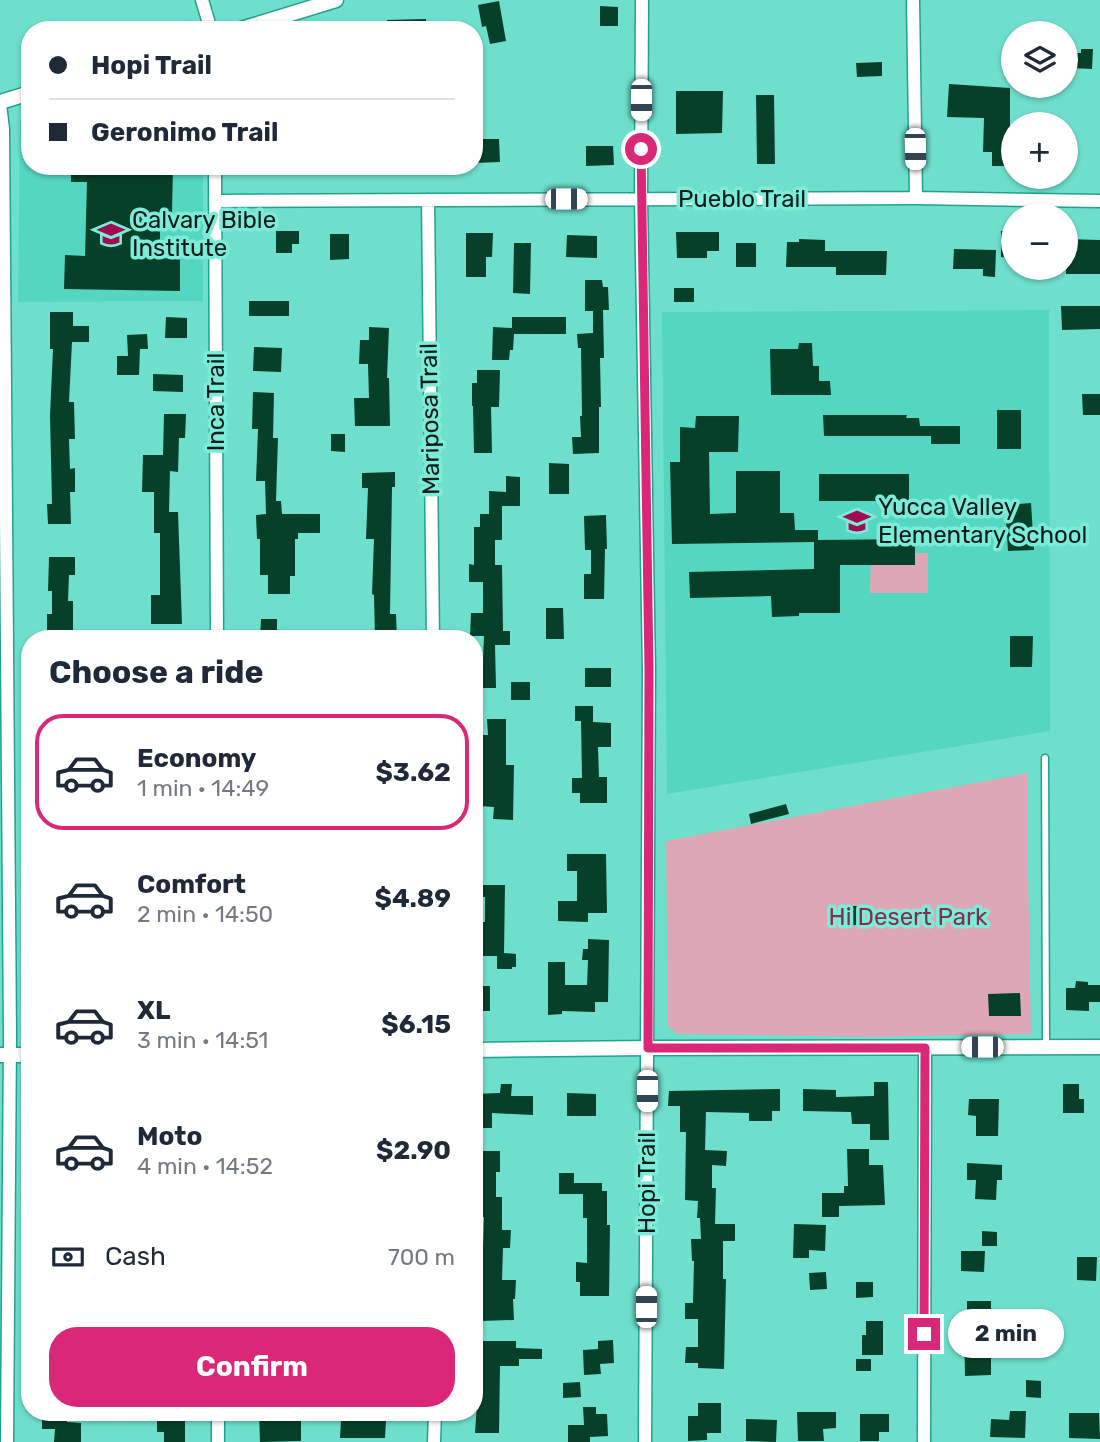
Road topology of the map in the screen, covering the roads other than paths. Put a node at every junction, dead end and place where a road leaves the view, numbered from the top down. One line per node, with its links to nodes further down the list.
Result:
1 (202, 0): 5 (street)
2 (336, 0): 6 (street)
3 (642, 0): 12 (street, Hopi Trail)
4 (913, 0): 11 (street)
5 (208, 21)
6 (267, 21)
7 (21, 96): 8 (street)
8 (0, 103): 9 (street)
9 (2, 174): 24 (street)
10 (215, 175): 14 (street, Inca Trail)
11 (916, 198): 12 (street, Pueblo Trail); 15 (street, Pueblo Trail)
12 (641, 199): 13 (street, Pueblo Trail); 21 (street, Hopi Trail)
13 (428, 200): 14 (street, Pueblo Trail); 17 (street, Mariposa Trail)
14 (216, 201): 16 (street, Inca Trail)
15 (1100, 201)
16 (217, 630)
17 (433, 630)
18 (1045, 758): 19 (lane)
19 (1046, 1047): 20 (street); 22 (street)
20 (1100, 1047)
21 (648, 1048): 22 (street); 23 (street); 30 (street, Hopi Trail)
22 (925, 1048): 31 (street)
23 (483, 1051)
24 (5, 1055): 27 (street)
25 (218, 1421): 28 (street)
26 (435, 1421): 29 (street)
27 (7, 1442)
28 (218, 1442)
29 (434, 1442)
30 (645, 1442)
31 (924, 1442)

